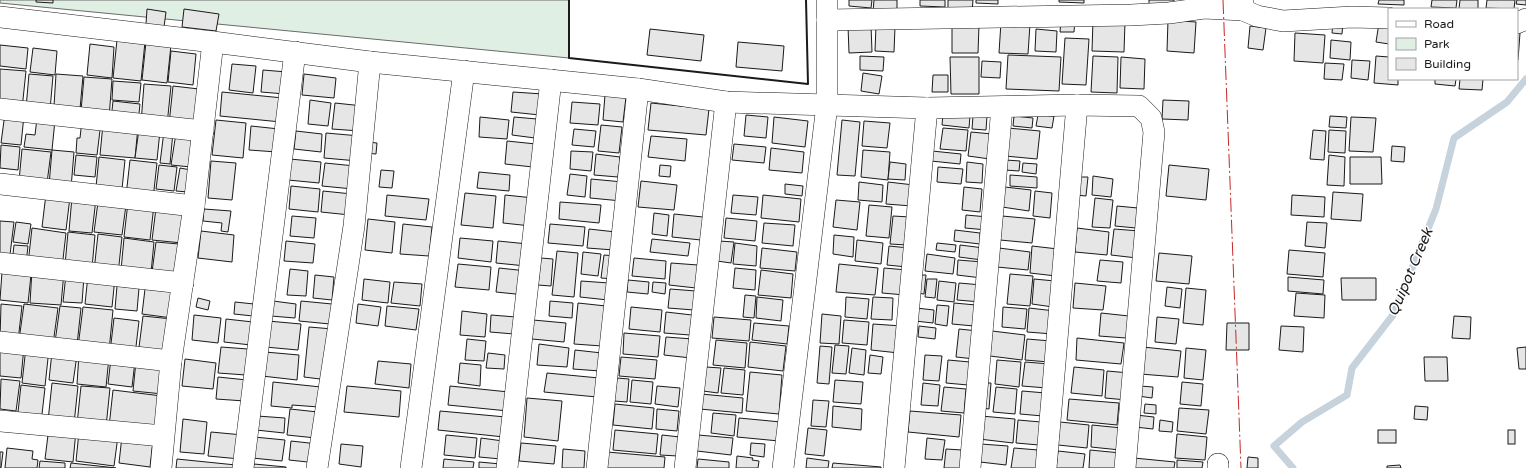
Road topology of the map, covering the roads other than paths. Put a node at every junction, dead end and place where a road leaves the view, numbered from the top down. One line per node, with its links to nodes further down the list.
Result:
1 (1243, 5): 2 (street); 4 (street)
2 (827, 10): 12 (street)
3 (0, 17): 5 (street)
4 (1388, 18)
5 (213, 42): 6 (street); 17 (street)
6 (295, 52): 7 (street); 27 (street)
7 (370, 62): 8 (street); 28 (street)
8 (464, 71): 9 (street); 29 (street)
9 (552, 80): 10 (street); 30 (street)
10 (638, 88): 11 (street); 31 (street)
11 (726, 102): 12 (street); 32 (street)
12 (827, 105): 15 (street); 33 (street)
13 (1077, 105): 14 (street); 36 (street); 37 (street)
14 (1002, 107): 15 (street); 35 (street)
15 (927, 108): 34 (street)
16 (0, 109): 17 (street)
17 (203, 131): 19 (street)
18 (0, 184): 19 (street)
19 (194, 206): 21 (street)
20 (0, 263): 21 (street)
21 (183, 283): 23 (street)
22 (0, 342): 23 (street)
23 (171, 361): 25 (street)
24 (0, 421): 25 (street)
25 (163, 436): 26 (street)
26 (161, 468)
27 (243, 468)
28 (317, 468)
29 (411, 468)
30 (507, 468)
31 (597, 468)
32 (685, 468)
33 (783, 468)
34 (894, 468)
35 (970, 468)
36 (1046, 468)
37 (1125, 468)

